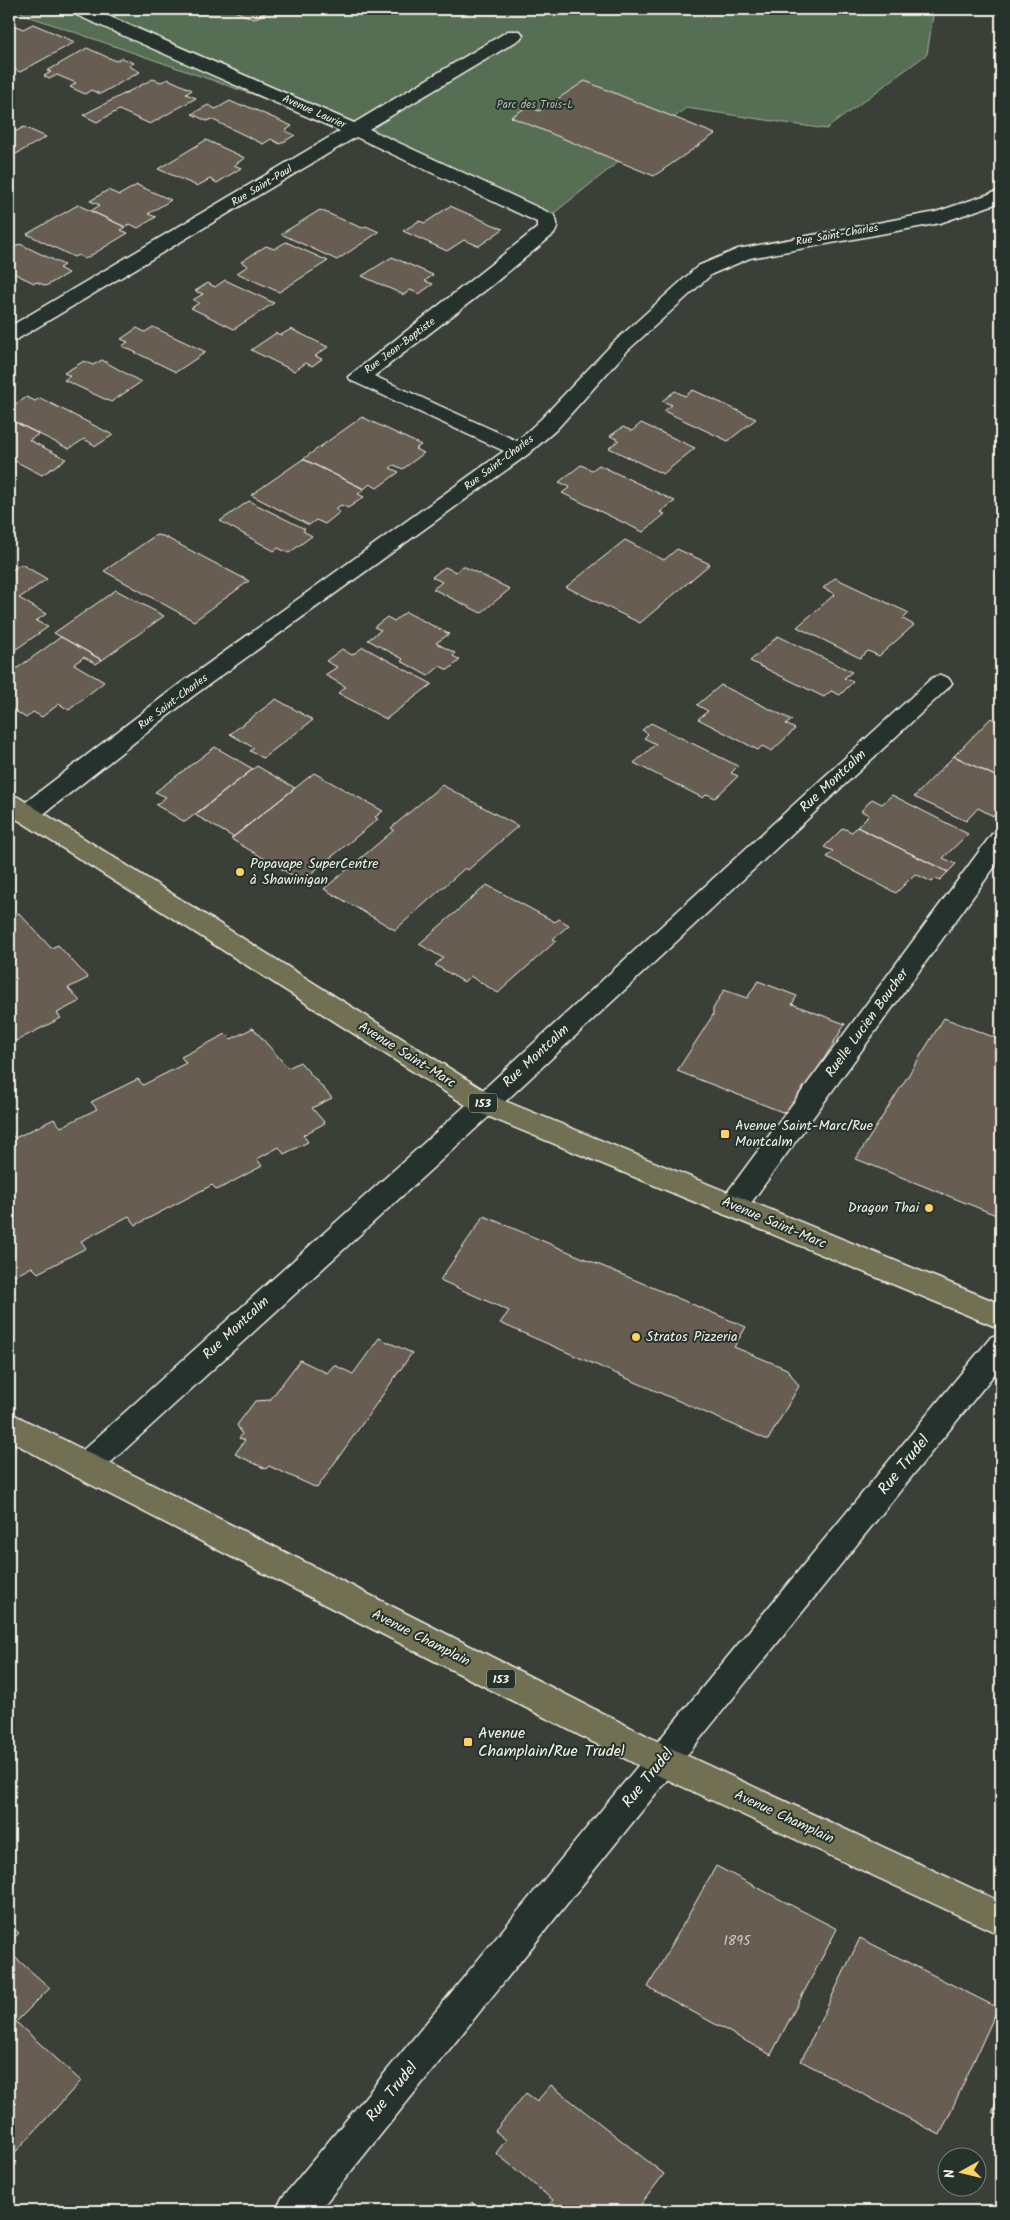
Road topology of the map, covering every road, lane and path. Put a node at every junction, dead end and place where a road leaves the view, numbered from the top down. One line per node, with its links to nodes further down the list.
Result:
1 (78, 9): 3 (street, Avenue Laurier)
2 (514, 35): 3 (street, Rue Saint-Paul)
3 (355, 130): 7 (street, Avenue Laurier); 8 (street, Rue Saint-Paul)
4 (1001, 196): 5 (street, Rue Saint-Charles)
5 (940, 217): 6 (street); 9 (street, Rue Saint-Charles)
6 (1001, 217)
7 (547, 219): 9 (street, Rue Jean-Baptiste)
8 (9, 336)
9 (519, 450): 11 (street, Rue Saint-Charles)
10 (940, 682): 13 (street, Rue Montcalm)
11 (18, 809): 13 (main road, Avenue Saint-Marc / 153)
12 (1001, 840): 14 (street, Ruelle Lucien Boucher)
13 (485, 1104): 14 (main road, Avenue Saint-Marc / 153); 18 (street, Rue Montcalm)
14 (733, 1206): 15 (main road, Avenue Saint-Marc / 153)
15 (1001, 1317)
16 (1001, 1345): 19 (street, Rue Trudel)
17 (9, 1425): 18 (main road, Avenue Champlain / 153)
18 (85, 1467): 19 (main road, Avenue Champlain / 153)
19 (663, 1761): 20 (main road, Avenue Champlain / 153); 21 (street, Rue Trudel)
20 (1001, 1919)
21 (295, 2211)

